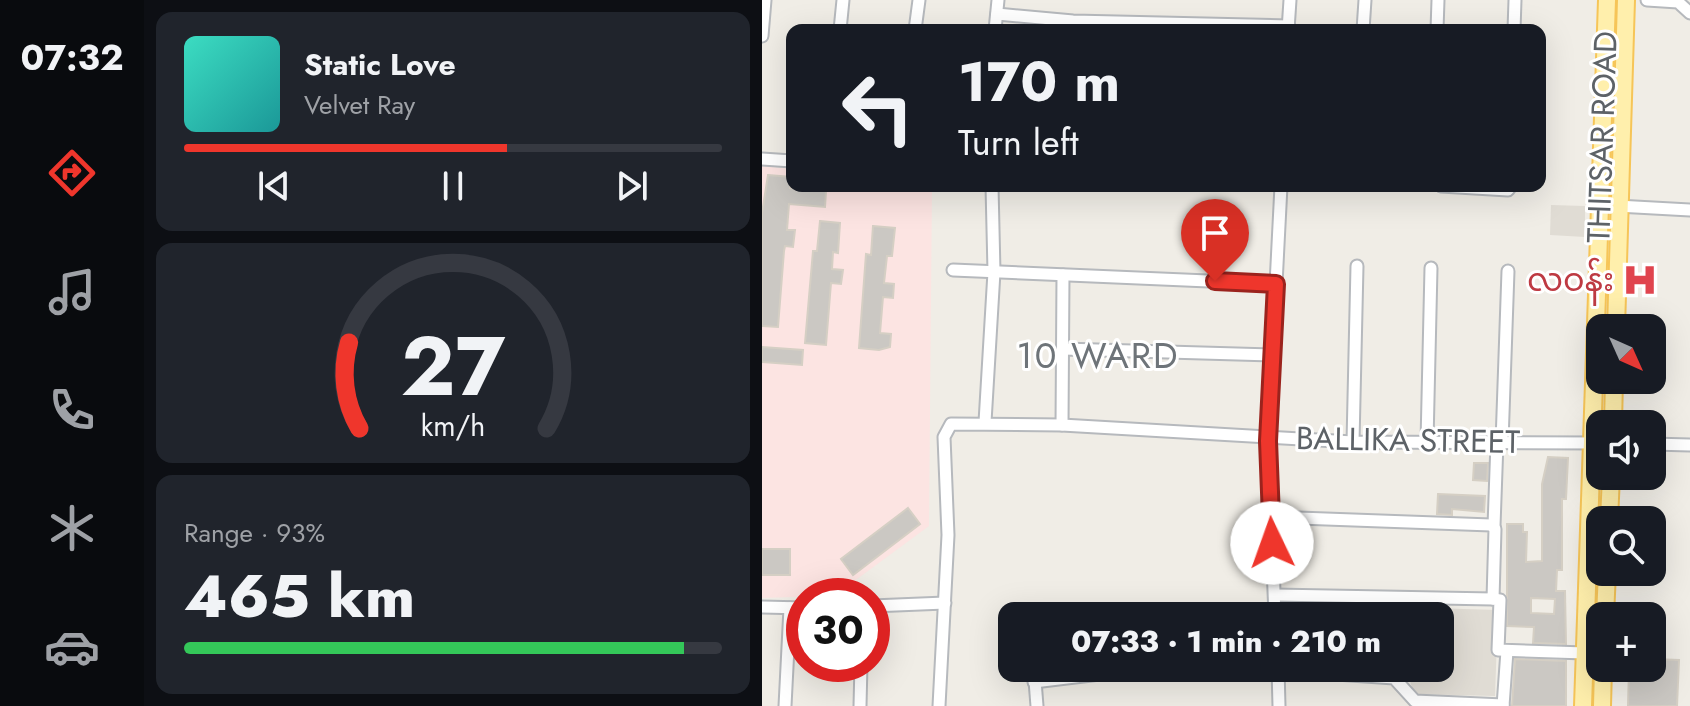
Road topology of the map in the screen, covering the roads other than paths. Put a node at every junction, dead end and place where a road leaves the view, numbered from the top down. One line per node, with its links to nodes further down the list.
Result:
1 (765, 0): 23 (street)
2 (843, 0): 15 (street)
3 (919, 0): 16 (street)
4 (998, 0): 14 (street)
5 (1290, 0): 19 (street)
6 (1365, 0): 20 (street)
7 (1438, 0): 21 (street)
8 (1515, 0): 22 (street)
9 (1607, 0): 28 (main road, THITSAR ROAD)
10 (1647, 0): 12 (street)
11 (1630, 1): 29 (main road, THITSAR ROAD)
12 (1680, 1): 13 (street)
13 (1690, 13)
14 (997, 14): 17 (street); 18 (street)
15 (841, 24)
16 (916, 24)
17 (996, 24)
18 (1066, 24)
19 (1288, 24)
20 (1363, 24)
21 (1437, 24)
22 (1514, 24)
23 (762, 36)
24 (762, 159): 25 (street)
25 (786, 161)
26 (992, 192): 35 (street)
27 (1281, 192): 37 (street)
28 (1599, 205): 29 (street); 41 (main road, THITSAR ROAD)
29 (1620, 205): 30 (street); 38 (main road, THITSAR ROAD)
30 (1690, 210)
31 (1357, 266): 45 (street)
32 (1431, 268): 46 (street)
33 (953, 270): 35 (street)
34 (1508, 271): 47 (street)
35 (994, 272): 36 (street); 42 (street)
36 (1063, 275): 37 (street); 39 (street)
37 (1276, 284): 40 (street)
38 (1616, 314)
39 (1063, 349): 40 (street); 43 (street)
40 (1272, 355): 44 (street)
41 (1596, 410)
42 (985, 422): 43 (street, BALLIKA STREET); 57 (street, BALLIKA STREET)
43 (1062, 425): 44 (street, BALLIKA STREET)
44 (1269, 437): 45 (street, BALLIKA STREET); 52 (street)
45 (1353, 442): 46 (street, BALLIKA STREET)
46 (1427, 442): 47 (street, BALLIKA STREET)
47 (1499, 442): 48 (street, BALLIKA STREET); 53 (street)
48 (1586, 443)
49 (1666, 444): 50 (street)
50 (1690, 445)
51 (1594, 490): 62 (main road, THITSAR ROAD)
52 (1271, 517): 53 (street); 54 (street)
53 (1494, 526): 55 (street)
54 (1275, 595): 55 (street); 56 (street)
55 (1493, 599): 61 (street)
56 (1275, 602)
57 (945, 603): 58 (street); 74 (street)
58 (890, 605)
59 (762, 607): 60 (street)
60 (786, 608)
61 (1507, 651): 62 (street); 71 (street)
62 (1585, 653): 64 (main road, THITSAR ROAD)
63 (1586, 680): 64 (main road)
64 (1583, 681): 77 (main road, THITSAR ROAD)
65 (786, 682): 72 (street)
66 (861, 682): 73 (street)
67 (1034, 682): 75 (street)
68 (1278, 682): 76 (street)
69 (1398, 682): 71 (street)
70 (1603, 682): 78 (main road)
71 (1503, 705)
72 (785, 706)
73 (860, 706)
74 (939, 706)
75 (1037, 706)
76 (1279, 706)
77 (1583, 706)
78 (1602, 706)

